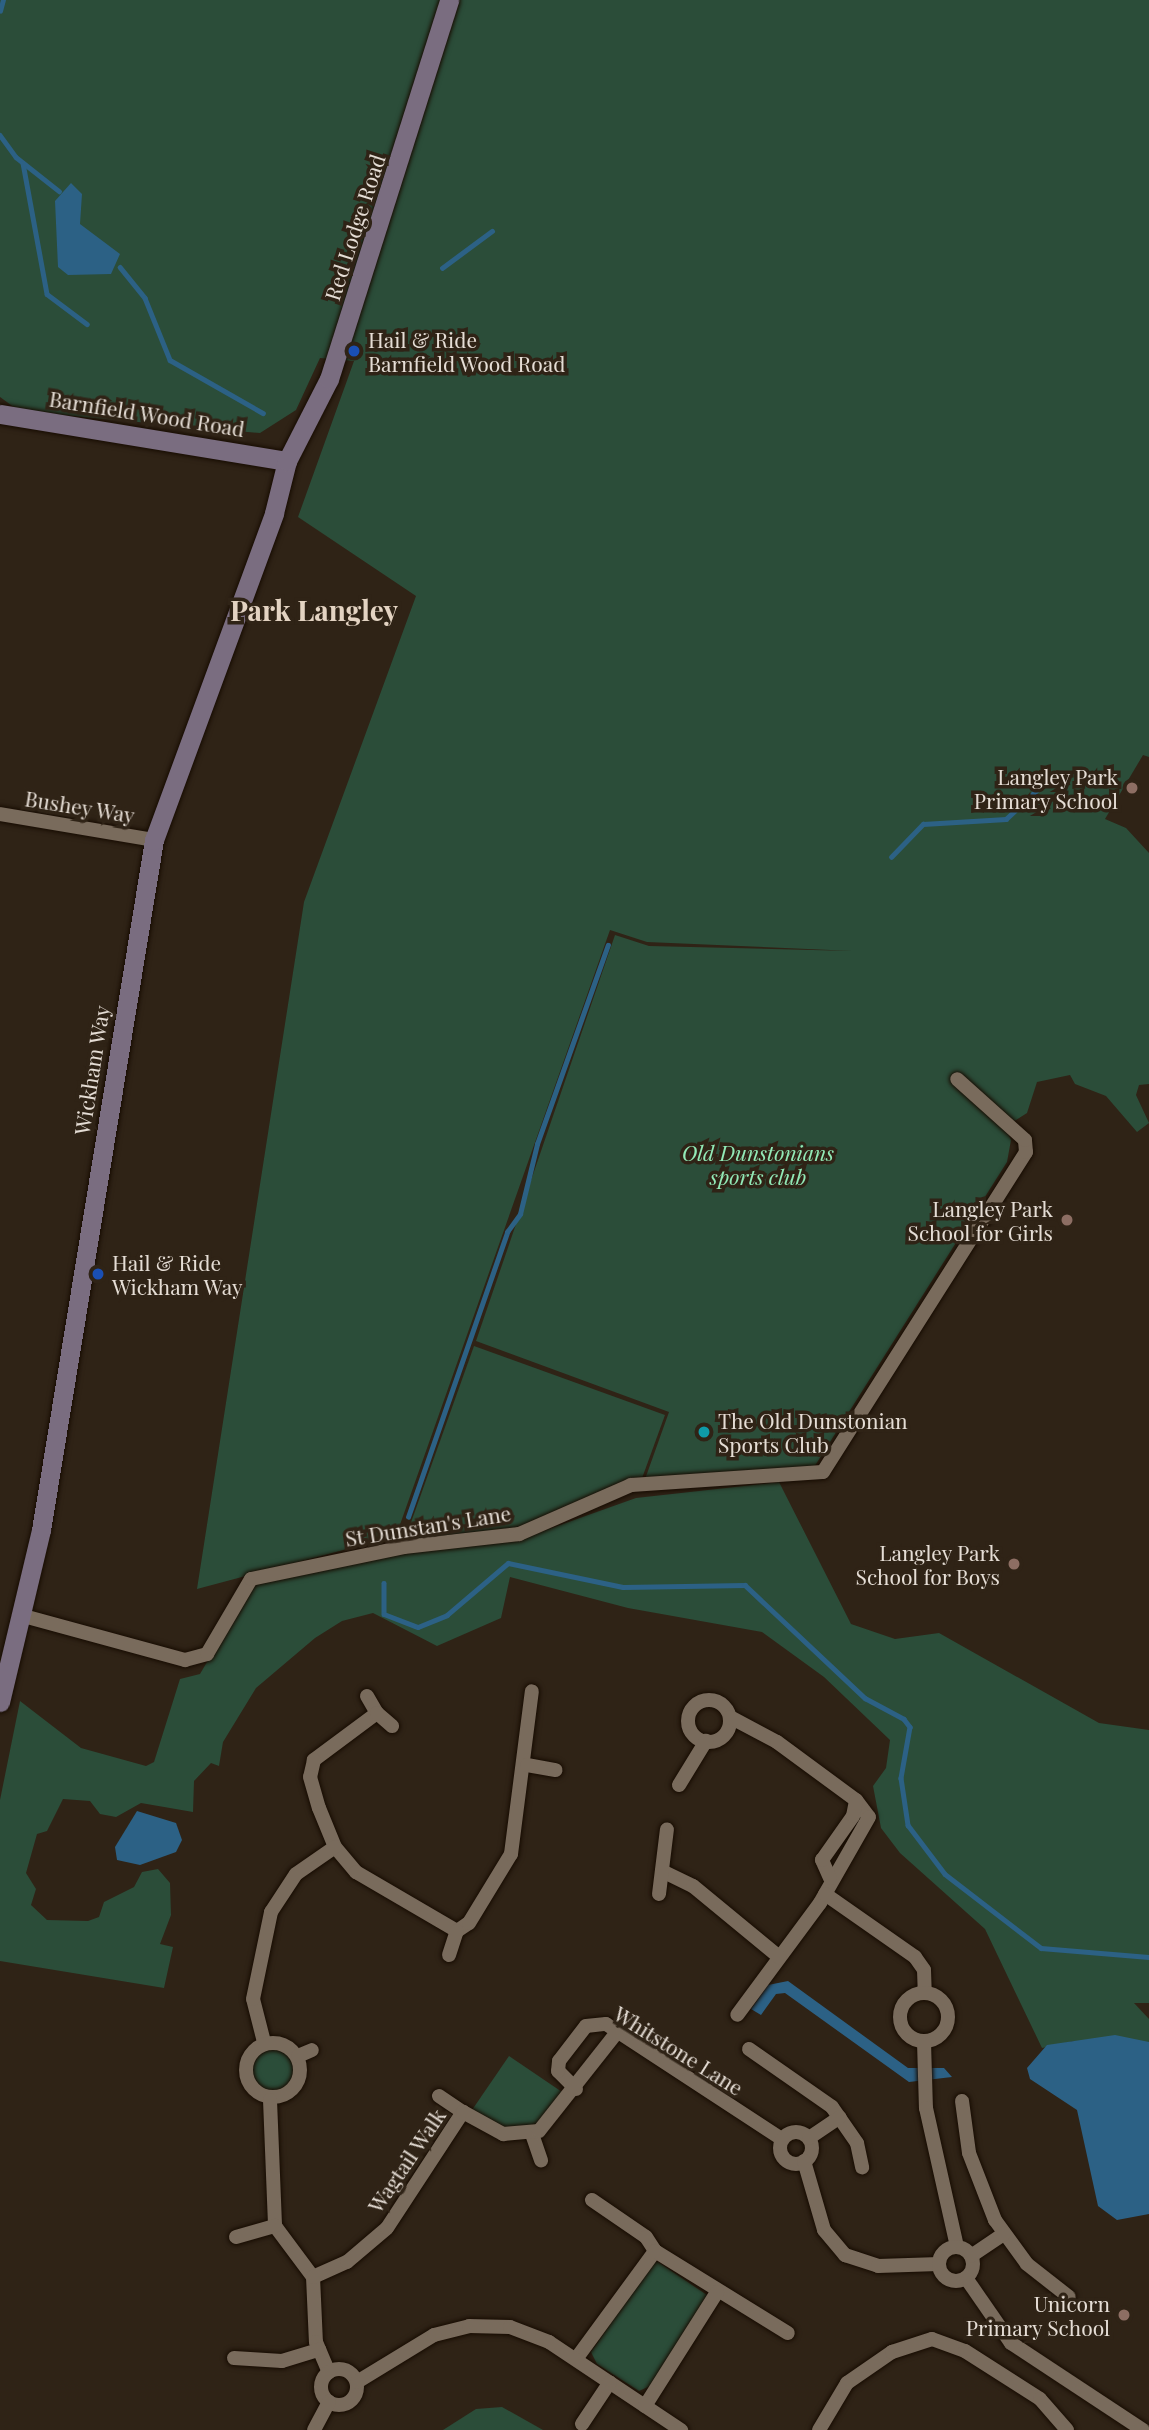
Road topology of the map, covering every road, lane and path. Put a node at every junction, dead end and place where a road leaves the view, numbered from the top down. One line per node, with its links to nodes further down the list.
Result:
1 (449, 0): 3 (street, Red Lodge Road)
2 (0, 414): 3 (street, Barnfield Wood Road)
3 (287, 461): 5 (street, Wickham Way)
4 (0, 814): 5 (street, Bushey Way)
5 (153, 840): 7 (street, Wickham Way)
6 (957, 1079): 7 (street, St Dunstan's Lane)
7 (20, 1615): 8 (street, Wickham Way)
8 (4, 1666): 11 (street, Wickham Way)
9 (532, 1691): 16 (street)
10 (367, 1696): 12 (street)
11 (0, 1702)
12 (377, 1713): 14 (street); 20 (street)
13 (730, 1717): 15 (street); 15 (street); 23 (street)
14 (392, 1726)
15 (706, 1741): 18 (street)
16 (527, 1765): 17 (street); 24 (street)
17 (556, 1770)
18 (679, 1786)
19 (667, 1829): 21 (street)
20 (335, 1847): 24 (street); 30 (street)
21 (662, 1871): 22 (street); 26 (street)
22 (659, 1894)
23 (825, 1894): 26 (street); 27 (street)
24 (457, 1931): 25 (street)
25 (449, 1955)
26 (779, 1957): 28 (street)
27 (925, 1993): 31 (street); 31 (street)
28 (737, 2015)
29 (618, 2031): 35 (street); 35 (street, Whitstone Lane); 42 (street, Whitstone Lane)
30 (264, 2042): 34 (street); 37 (street)
31 (925, 2042): 51 (street)
32 (749, 2049): 40 (street)
33 (312, 2050): 34 (street)
34 (298, 2056): 37 (street)
35 (573, 2093): 41 (street)
36 (439, 2095): 39 (street)
37 (270, 2100): 48 (street)
38 (962, 2101): 49 (street)
39 (463, 2112): 41 (street, Wagtail Walk); 55 (street, Wagtail Walk)
40 (840, 2117): 43 (street); 46 (street)
41 (532, 2134): 44 (street)
42 (782, 2138): 43 (street); 45 (street)
43 (809, 2138): 45 (street)
44 (541, 2160)
45 (804, 2161): 54 (street)
46 (862, 2167)
47 (592, 2200): 52 (street)
48 (275, 2226): 50 (street); 55 (street)
49 (1004, 2234): 53 (street); 58 (street)
50 (236, 2237)
51 (957, 2247): 53 (street); 54 (street)
52 (655, 2251): 57 (street); 62 (street)
53 (971, 2256): 56 (street)
54 (939, 2264): 56 (street)
55 (313, 2277): 60 (street)
56 (965, 2278): 73 (street)
57 (717, 2292): 59 (street); 67 (street)
58 (1069, 2297)
59 (788, 2333)
60 (318, 2350): 61 (street); 63 (street)
61 (234, 2358)
62 (576, 2359): 64 (street); 65 (street)
63 (329, 2372): 64 (street); 66 (street)
64 (357, 2382): 66 (street)
65 (610, 2382): 67 (street); 68 (street)
66 (329, 2402): 69 (street)
67 (645, 2406): 70 (street)
68 (582, 2424)
69 (314, 2430)
70 (681, 2430)
71 (819, 2430): 72 (street)
72 (1067, 2430)
73 (1143, 2430)

